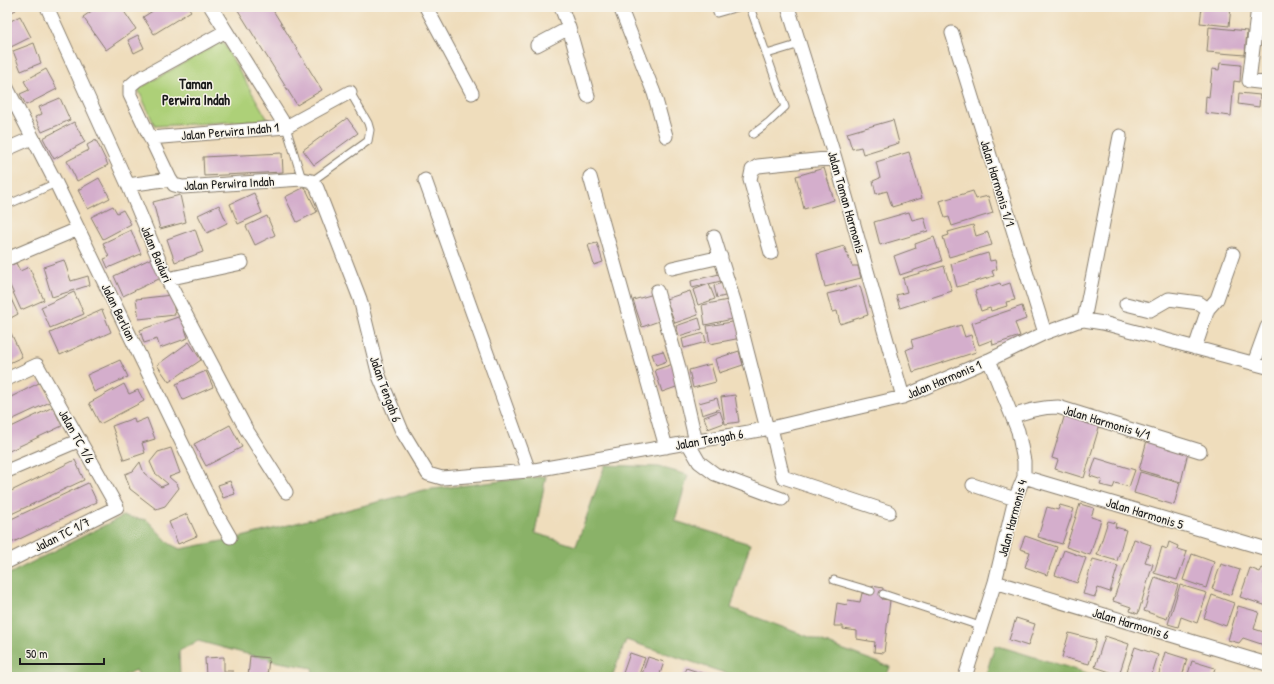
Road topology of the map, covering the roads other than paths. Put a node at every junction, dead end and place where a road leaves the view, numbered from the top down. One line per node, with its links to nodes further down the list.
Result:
1 (211, 7): 12 (street)
2 (426, 7): 20 (street)
3 (561, 7): 11 (street)
4 (620, 7): 24 (street)
5 (738, 7): 10 (lane)
6 (750, 7): 16 (lane)
7 (788, 7): 14 (street, Jalan Taman Harmonis)
8 (1258, 7): 17 (street)
9 (50, 10): 35 (street, Jalan Baiduri)
10 (717, 14)
11 (569, 28): 15 (street); 21 (street)
12 (226, 31): 22 (street); 27 (street, Jalan Perwira Indah)
13 (952, 33): 51 (street, Jalan Harmonis 1/1)
14 (800, 44): 16 (lane); 29 (street, Jalan Taman Harmonis)
15 (537, 45)
16 (767, 54): 23 (lane)
17 (1267, 83)
18 (7, 88): 26 (street, Jalan Berlian)
19 (350, 92): 22 (street, Jalan Perwira Indah 1); 32 (lane)
20 (472, 93)
21 (588, 96)
22 (286, 127): 27 (street, Jalan Perwira Indah 1); 32 (lane)
23 (753, 134)
24 (666, 136)
25 (1120, 136): 49 (street)
26 (32, 138): 28 (street); 34 (street, Jalan Berlian)
27 (150, 138): 31 (street, Jalan Perwira Indah)
28 (7, 149)
29 (835, 158): 39 (street); 57 (street, Jalan Taman Harmonis)
30 (590, 177): 62 (street)
31 (170, 179): 32 (street, Jalan Perwira Indah); 35 (street)
32 (307, 180): 65 (street, Jalan Tengah 6)
33 (425, 180): 65 (street)
34 (56, 183): 36 (lane); 37 (street, Jalan Berlian)
35 (128, 185): 45 (street, Jalan Baiduri)
36 (7, 205)
37 (78, 229): 42 (street); 73 (street, Jalan Berlian)
38 (714, 237): 41 (street)
39 (771, 253)
40 (1233, 254): 48 (street)
41 (721, 257): 44 (street); 59 (street)
42 (7, 259)
43 (242, 263): 45 (street)
44 (672, 268)
45 (167, 279): 68 (street, Jalan Baiduri)
46 (657, 291): 61 (street)
47 (1126, 304): 48 (street)
48 (1208, 309): 52 (street)
49 (1084, 320): 51 (street, Jalan Harmonis 1); 52 (street, Jalan Harmonis 1)
50 (1267, 326): 54 (street)
51 (1045, 333): 53 (street, Jalan Harmonis 1)
52 (1195, 348): 54 (street, Jalan Harmonis 1)
53 (989, 360): 57 (street, Jalan Harmonis 1); 58 (street, Jalan Harmonis 4)
54 (1254, 363): 55 (street, Jalan Harmonis 1)
55 (1267, 366)
56 (7, 379): 60 (street, Jalan TC 1/6)
57 (903, 398): 59 (street, Jalan Harmonis 1)
58 (1013, 416): 63 (street, Jalan Harmonis 4/1); 66 (street, Jalan Harmonis 4)
59 (769, 428): 61 (street, Jalan Tengah 6); 72 (street)
60 (80, 440): 64 (street); 71 (street, Jalan TC 1/6)
61 (692, 442): 62 (street, Jalan Tengah 6); 70 (street)
62 (666, 447): 65 (street, Jalan Tengah 6)
63 (1200, 451)
64 (7, 471)
65 (530, 471)
66 (1024, 477): 69 (street, Jalan Harmonis 4); 74 (street, Jalan Harmonis 5)
67 (973, 485): 69 (street)
68 (286, 492)
69 (1015, 498): 77 (street, Jalan Harmonis 4)
70 (782, 499)
71 (117, 507): 75 (street, Jalan TC 1/7)
72 (888, 512)
73 (230, 537)
74 (1267, 549)
75 (7, 562)
76 (834, 580): 78 (lane)
77 (994, 582): 80 (street, Jalan Harmonis 4); 81 (street, Jalan Harmonis 6)
78 (871, 591)
79 (883, 594): 80 (lane)
80 (980, 626): 82 (street, Jalan Harmonis 4)
81 (1266, 662)
82 (965, 677)

